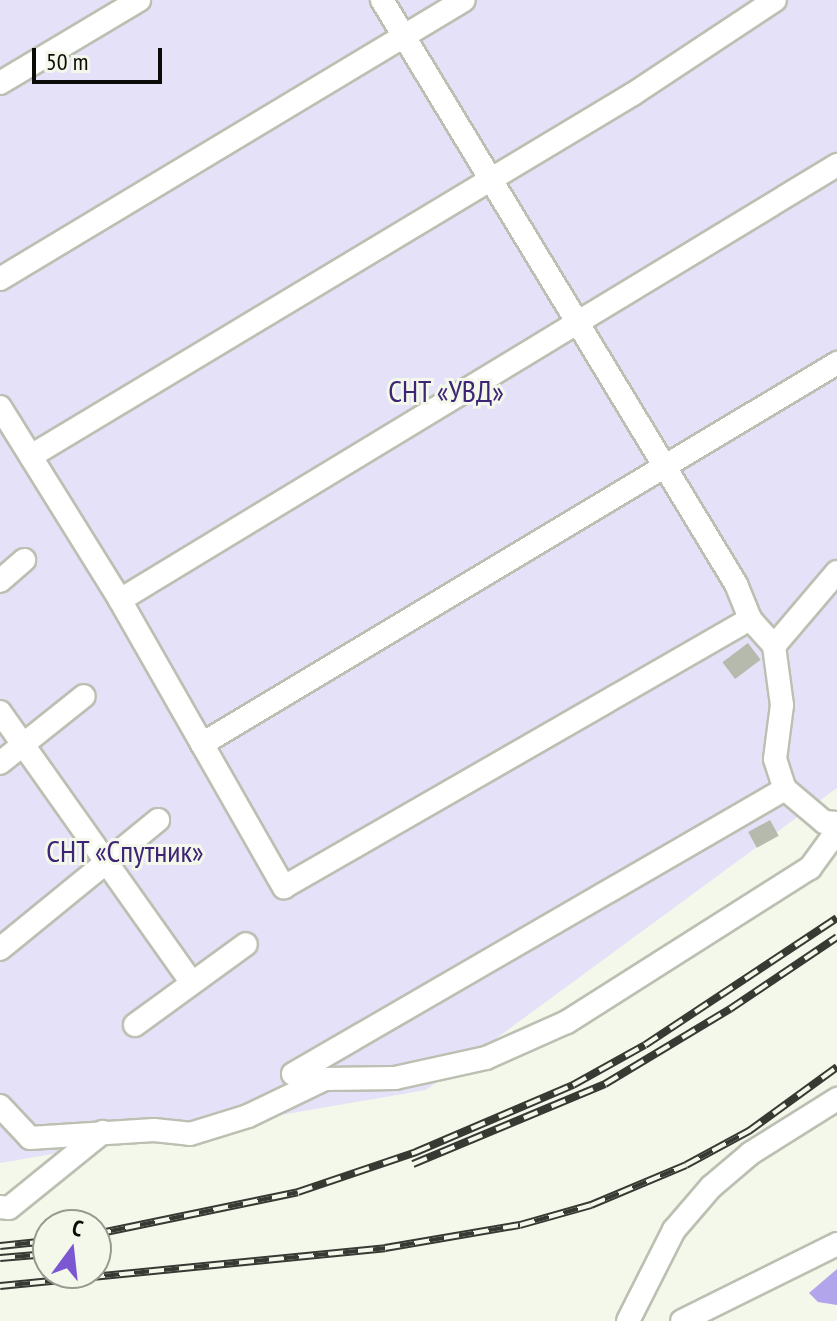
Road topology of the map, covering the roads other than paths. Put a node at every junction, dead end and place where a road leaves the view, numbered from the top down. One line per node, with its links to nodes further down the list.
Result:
1 (139, 0): 6 (street)
2 (382, 0): 5 (street)
3 (464, 0): 5 (street)
4 (775, 0): 8 (street)
5 (403, 38): 8 (street); 9 (street)
6 (0, 83)
7 (837, 165): 10 (street)
8 (488, 177): 10 (street); 13 (street)
9 (0, 279)
10 (578, 324): 14 (street); 18 (street)
11 (837, 363): 14 (street)
12 (0, 407): 13 (street)
13 (31, 456): 18 (street)
14 (666, 469): 19 (street); 24 (street)
15 (24, 560): 17 (street)
16 (837, 572): 20 (street)
17 (0, 581)
18 (120, 600): 24 (street)
19 (750, 619): 20 (street); 24 (street)
20 (774, 646): 26 (street)
21 (84, 696): 23 (street)
22 (0, 712): 23 (street)
23 (22, 744): 25 (street); 30 (street)
24 (202, 744)
25 (0, 763)
26 (785, 789): 28 (street); 35 (street)
27 (158, 820): 30 (street)
28 (837, 823)
29 (837, 831): 38 (street)
30 (106, 863): 32 (street); 33 (street)
31 (246, 944): 33 (street)
32 (0, 949)
33 (192, 983): 34 (street)
34 (135, 1025)
35 (293, 1074)
36 (837, 1099): 41 (street)
37 (0, 1106): 38 (street)
38 (103, 1132): 39 (street)
39 (0, 1207)
40 (837, 1244): 42 (street)
41 (628, 1321)
42 (682, 1321)

